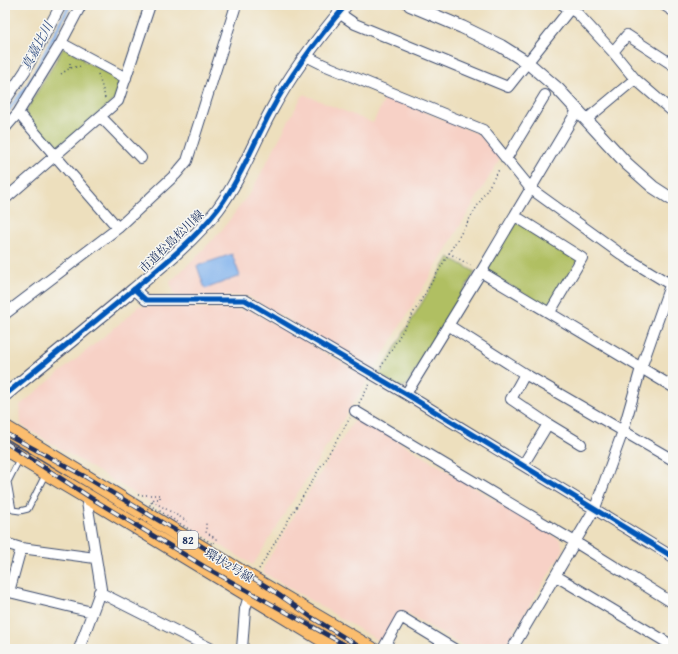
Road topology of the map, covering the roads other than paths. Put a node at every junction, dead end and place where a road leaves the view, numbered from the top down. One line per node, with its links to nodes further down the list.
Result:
1 (61, 5): 18 (street)
2 (81, 5): 10 (street)
3 (150, 5): 15 (street)
4 (236, 5): 32 (street)
5 (410, 5): 13 (street)
6 (664, 5): 9 (street)
7 (567, 7): 11 (street); 13 (street)
8 (343, 9): 12 (street, 市道松島松川線); 13 (street)
9 (673, 11)
10 (61, 43): 15 (street); 21 (street)
11 (613, 52): 14 (street); 16 (street)
12 (306, 56): 27 (street); 35 (street, 市道松島松川線)
13 (528, 63): 19 (street)
14 (673, 65)
15 (126, 78): 22 (street)
16 (636, 79): 20 (street); 23 (street)
17 (545, 95): 27 (street)
18 (5, 101)
19 (578, 110): 23 (street); 28 (street)
20 (673, 112)
21 (18, 113): 24 (street); 25 (street)
22 (101, 117): 25 (street); 26 (street)
23 (587, 119): 30 (street)
24 (5, 128)
25 (55, 156): 29 (street); 32 (street)
26 (141, 158)
27 (506, 159): 28 (street)
28 (530, 189): 31 (street); 34 (street)
29 (5, 199)
30 (673, 200)
31 (514, 216): 33 (street); 36 (street)
32 (118, 228): 37 (street)
33 (481, 272): 36 (street); 38 (street)
34 (672, 282): 39 (street)
35 (134, 289): 42 (street); 43 (street, 市道松島松川線)
36 (550, 312): 39 (street)
37 (5, 314)
38 (448, 325): 40 (street); 42 (street)
39 (641, 368): 41 (street); 47 (street)
40 (526, 374): 45 (street); 47 (street)
41 (673, 387)
42 (406, 394): 52 (street)
43 (5, 395)
44 (355, 411): 56 (street)
45 (548, 424): 48 (street); 52 (street)
46 (5, 428): 62 (main road, 環状2号線 / 82)
47 (623, 431): 51 (street); 55 (street)
48 (581, 444)
49 (5, 448): 50 (main road, 環状2号線 / 82)
50 (20, 457): 53 (main road, 環状2号線 / 82); 53 (lane)
51 (673, 460)
52 (523, 465): 55 (street)
53 (46, 472): 54 (main road, 環状2号線 / 82)
54 (86, 496): 60 (street); 62 (main road, 環状2号線 / 82)
55 (595, 508): 56 (street); 59 (street)
56 (576, 542): 61 (street); 65 (street)
57 (5, 543): 58 (street)
58 (22, 548): 60 (street); 63 (street)
59 (673, 557)
60 (95, 558): 64 (street)
61 (556, 576): 67 (street); 68 (street)
62 (252, 585): 71 (street); 72 (main road, 環状2号線 / 82); 73 (main road, 環状2号線 / 82)
63 (7, 592): 66 (street)
64 (99, 592): 66 (street); 70 (street)
65 (673, 603)
66 (92, 612): 69 (street)
67 (673, 646)
68 (514, 648)
69 (79, 649)
70 (212, 649)
71 (242, 649)
72 (339, 649)
73 (371, 649)
74 (383, 649): 75 (street)
75 (454, 649)

